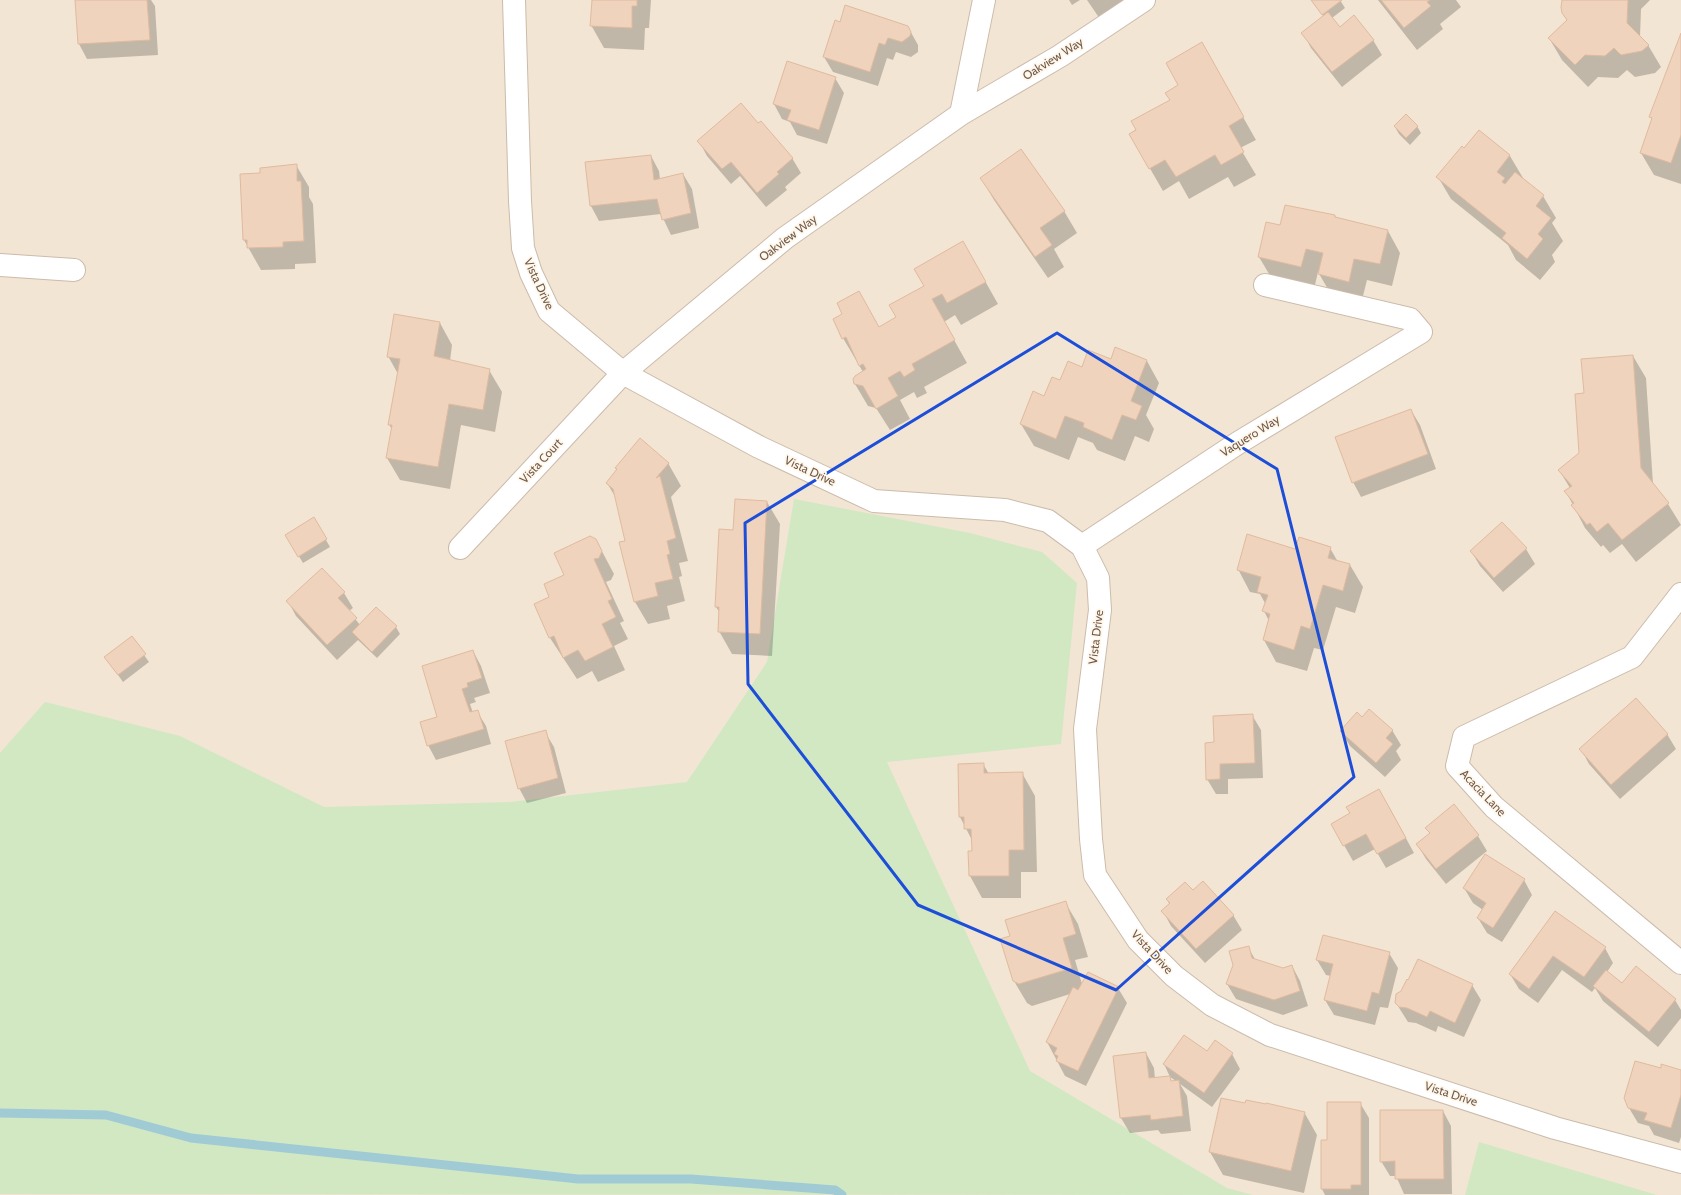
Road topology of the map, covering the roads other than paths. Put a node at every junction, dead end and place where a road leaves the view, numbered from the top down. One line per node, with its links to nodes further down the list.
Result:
1 (514, 0): 8 (street, Vista Drive)
2 (984, 0): 4 (street)
3 (1144, 0): 4 (street, Oakview Way)
4 (961, 114): 8 (street, Oakview Way)
5 (0, 265): 6 (street)
6 (74, 270)
7 (1264, 285): 9 (street, Vaquero Way)
8 (623, 373): 9 (street, Vista Drive); 10 (street, Vista Court)
9 (1082, 546): 13 (street, Vista Drive)
10 (460, 548)
11 (1681, 594): 12 (street, Acacia Lane)
12 (1681, 963)
13 (1681, 1162)

